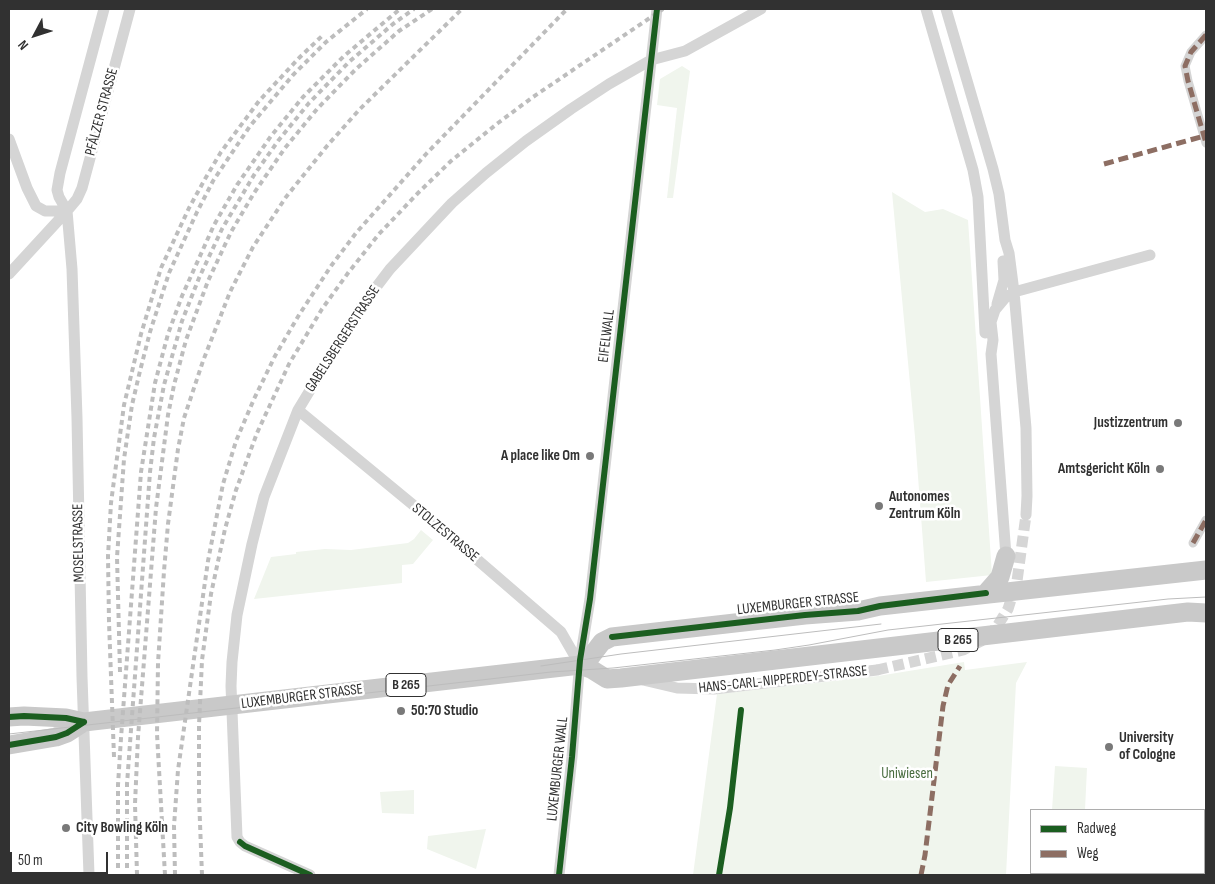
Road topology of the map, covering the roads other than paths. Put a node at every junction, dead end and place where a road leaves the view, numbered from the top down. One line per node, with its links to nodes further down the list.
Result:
1 (104, 9): 15 (street, PFÄLZER STRASSE)
2 (130, 9): 15 (street, PFÄLZER STRASSE)
3 (657, 9): 8 (street, EIFELWALL)
4 (760, 9): 8 (street, GABELSBERGERSTRASSE)
5 (926, 9): 9 (street)
6 (946, 9): 10 (street)
7 (1206, 35): 12 (street)
8 (651, 60): 22 (street, GABELSBERGERSTRASSE); 31 (street, EIFELWALL)
9 (958, 119): 10 (street); 14 (street)
10 (980, 123): 13 (street)
11 (9, 139): 15 (street)
12 (1206, 142)
13 (992, 165): 14 (street); 16 (street)
14 (973, 170): 21 (street)
15 (67, 211): 18 (street, PFÄLZER STRASSE); 36 (street, MOSELSTRASSE)
16 (1005, 240): 19 (street); 20 (street)
17 (1150, 255): 19 (street)
18 (9, 274)
19 (1014, 292): 20 (street); 23 (street)
20 (995, 310): 21 (street)
21 (991, 354): 26 (street)
22 (298, 410): 31 (street, STOLZESTRASSE); 34 (street, GABELSBERGERSTRASSE)
23 (1026, 515)
24 (1206, 520): 25 (street)
25 (1193, 543)
26 (1006, 556): 28 (main road); 29 (main road)
27 (1206, 570): 28 (main road, LUXEMBURGER STRASSE)
28 (1033, 588): 29 (main road, LUXEMBURGER STRASSE)
29 (986, 594): 31 (main road, LUXEMBURGER STRASSE)
30 (1206, 613): 33 (main road, B 265)
31 (580, 665): 33 (main road, B 265); 34 (main road, LUXEMBURGER STRASSE / B 265); 40 (street, LUXEMBURGER WALL)
32 (877, 670): 33 (street, HANS-CARL-NIPPERDEY-STRASSE)
33 (631, 677)
34 (232, 706): 36 (main road, LUXEMBURGER STRASSE / B 265); 39 (street, GABELSBERGERSTRASSE)
35 (9, 717): 36 (main road, LUXEMBURGER STRASSE / B 265)
36 (84, 722): 37 (main road, LUXEMBURGER STRASSE / B 265); 38 (street, MOSELSTRASSE)
37 (9, 745)
38 (89, 875)
39 (310, 875)
40 (559, 875)

